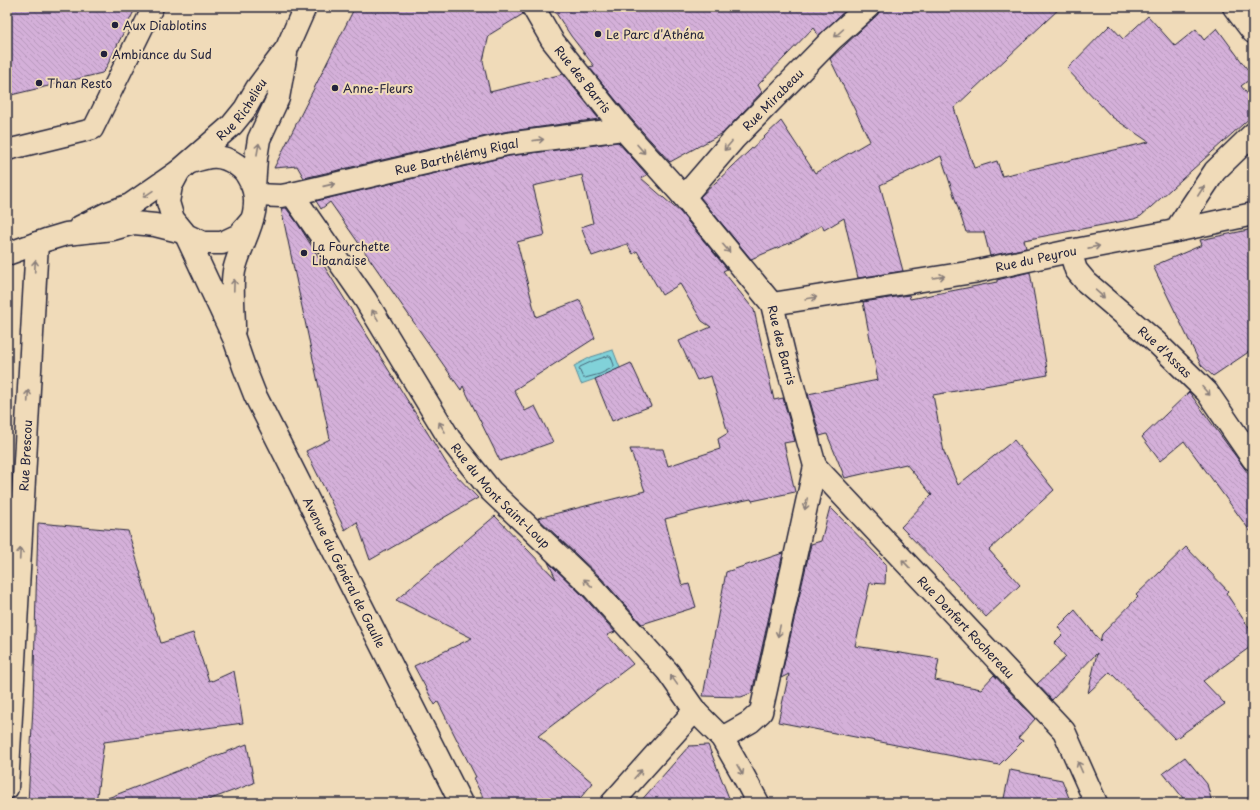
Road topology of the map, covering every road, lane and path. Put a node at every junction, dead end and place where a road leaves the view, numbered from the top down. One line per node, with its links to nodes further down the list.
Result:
1 (153, 7): 10 (street)
2 (305, 7): 7 (street, Rue Richelieu)
3 (533, 7): 8 (street, Rue des Barris)
4 (868, 7): 14 (street, Rue Mirabeau, one-way to 14)
5 (1234, 7): 6 (street)
6 (1253, 32)
7 (287, 48): 11 (street, Rue Richelieu); 12 (street, Rue Richelieu, one-way to 7)
8 (623, 129): 13 (street, Rue Barthélémy Rigal, one-way to 8); 14 (street, Rue des Barris, one-way to 14)
9 (1253, 134): 17 (street, one-way to 9)
10 (7, 150)
11 (184, 167): 12 (street); 18 (street, one-way to 18); 19 (street)
12 (255, 192): 13 (street); 16 (street)
13 (292, 194): 27 (street, Rue du Mont Saint-Loup, one-way to 13)
14 (684, 197): 23 (street, Rue des Barris, one-way to 23)
15 (1253, 214): 17 (street, Rue du Peyrou)
16 (251, 221): 19 (street); 24 (street, Avenue du Général de Gaulle, one-way to 16)
17 (1175, 231): 21 (street, Rue du Peyrou, one-way to 17)
18 (66, 234): 19 (street); 20 (street)
19 (185, 234): 24 (street, Avenue du Général de Gaulle)
20 (36, 243): 22 (street); 29 (street, Rue Brescou, one-way to 20)
21 (1070, 252): 23 (street, Rue du Peyrou, one-way to 21); 25 (street, Rue d'Assas, one-way to 25)
22 (7, 254)
23 (772, 304): 26 (street, Rue des Barris)
24 (234, 338): 31 (street, Avenue du Général de Gaulle)
25 (1253, 459)
26 (814, 466): 28 (street, Rue des Barris, one-way to 28); 34 (street, Rue Denfert Rochereau, one-way to 26)
27 (696, 712): 28 (street, Rue du Mont Saint-Loup); 32 (street, one-way to 27)
28 (722, 738): 33 (street, Rue du Mont Saint-Loup, one-way to 33)
29 (8, 748): 30 (street, Rue Brescou)
30 (7, 788)
31 (461, 803)
32 (612, 803)
33 (758, 803)
34 (1096, 803)

